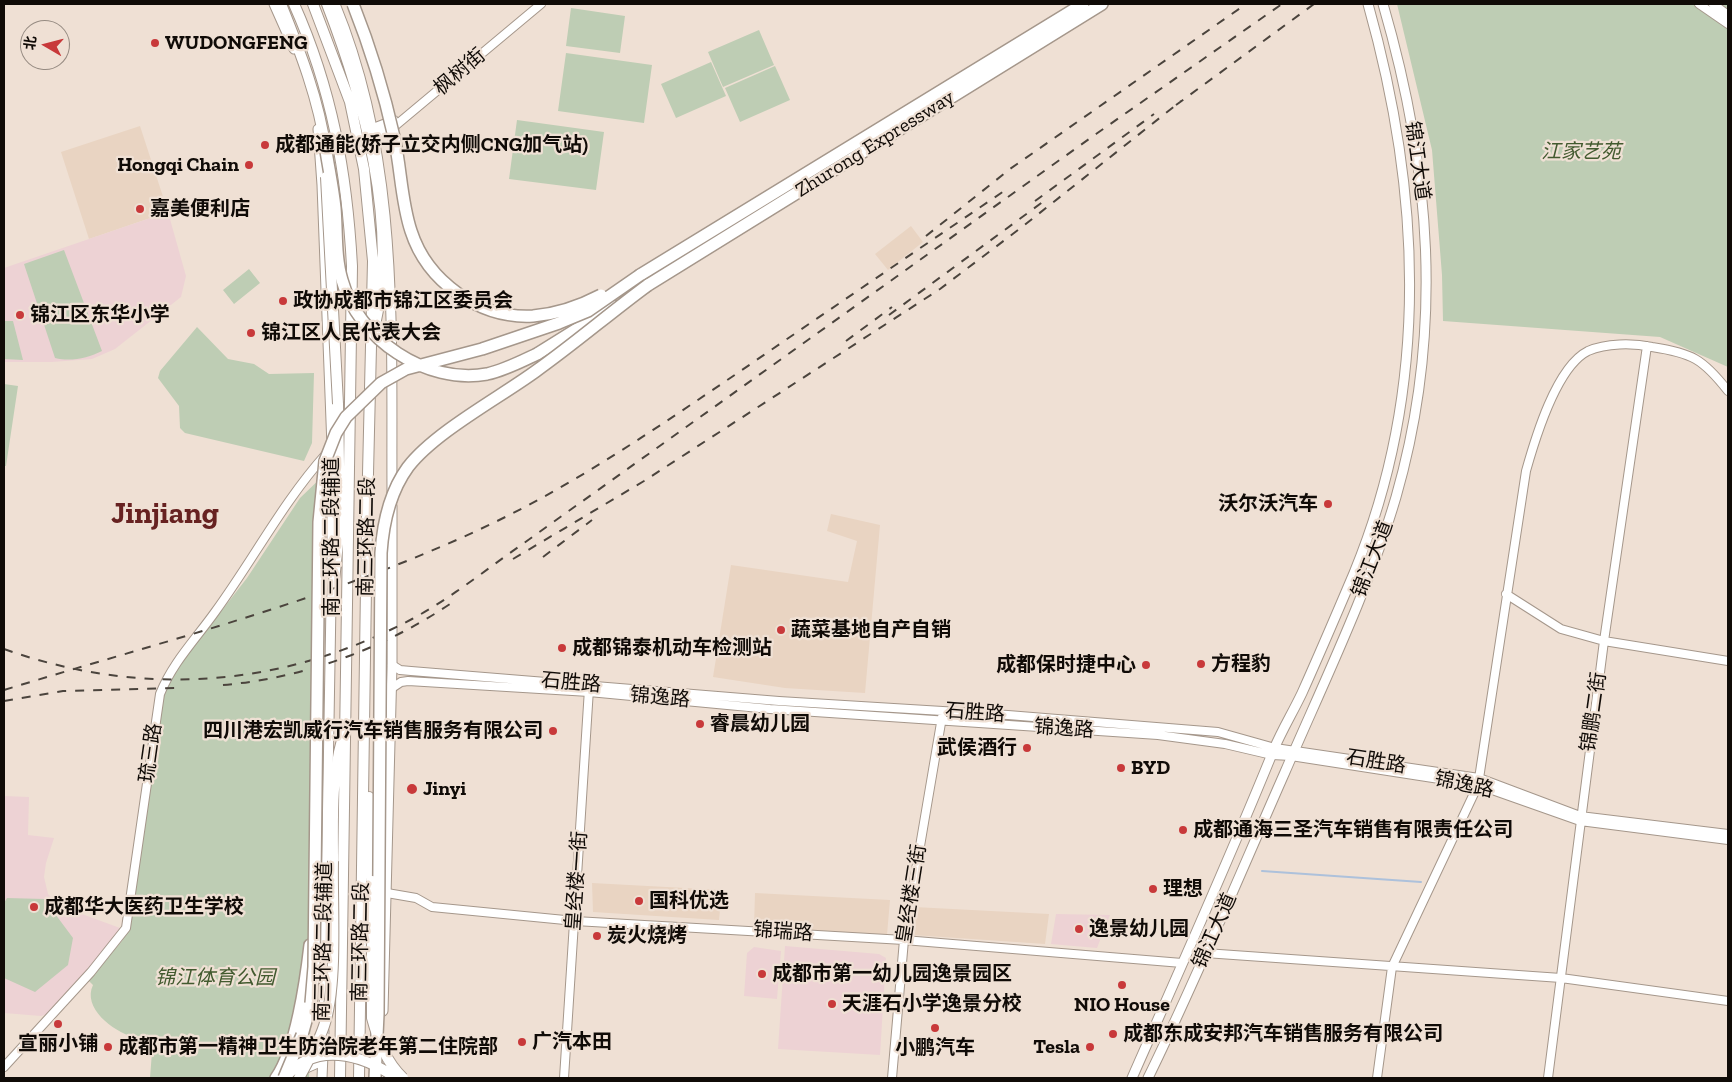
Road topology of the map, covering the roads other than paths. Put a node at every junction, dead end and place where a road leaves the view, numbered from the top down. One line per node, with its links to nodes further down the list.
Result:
1 (274, 4): 18 (main road, 南三环路二段辅道)
2 (281, 4): 19 (highway)
3 (294, 4): 20 (highway, 南三环路二段)
4 (313, 4): 25 (highway, 南三环路二段)
5 (352, 4): 22 (highway, bridge)
6 (534, 4): 17 (street, 枫树街)
7 (541, 4): 17 (street, 枫树街)
8 (1082, 4): 22 (highway, Zhurong Expressway)
9 (1102, 4): 23 (highway, Zhurong Expressway)
10 (1368, 4): 39 (main road, 锦江大道)
11 (1383, 4): 40 (main road, 锦江大道)
12 (1698, 4): 16 (street)
13 (1713, 4): 15 (street)
14 (330, 6): 17 (main road); 25 (highway)
15 (1728, 15)
16 (1728, 24)
17 (374, 131): 33 (main road)
18 (318, 132): 21 (street); 24 (main road, 南三环路二段辅道)
19 (326, 151): 23 (highway, bridge); 30 (highway, bridge)
20 (348, 193): 21 (highway); 37 (highway, 南三环路二段)
21 (331, 237): 24 (street)
22 (640, 275): 46 (highway, bridge)
23 (648, 285): 62 (highway, bridge)
24 (326, 326): 28 (main road, 南三环路二段辅道)
25 (370, 345): 38 (highway, 南三环路二段)
26 (1648, 346): 27 (street); 29 (street); 31 (street, 锦鹏二街)
27 (1728, 391)
28 (332, 447): 30 (main road, 南三环路二段辅道); 55 (street, 琉三路)
29 (1506, 594): 31 (street); 41 (street)
30 (331, 609): 54 (main road, 南三环路二段辅道)
31 (1604, 641): 32 (street); 42 (street, 锦鹏二街)
32 (1728, 661)
33 (392, 665): 34 (main road); 35 (street, 石胜路)
34 (392, 688): 35 (street); 45 (main road)
35 (589, 688): 36 (street, 石胜路); 47 (street, 皇经楼一街)
36 (943, 716): 39 (street, 石胜路); 48 (street, 皇经楼三街)
37 (346, 724): 58 (highway, bridge); 60 (highway, 南三环路二段)
38 (364, 725): 61 (highway, 南三环路二段); 64 (highway, bridge)
39 (1273, 751): 40 (street, 石胜路); 50 (main road, 锦江大道)
40 (1293, 753): 41 (street, 锦逸路); 49 (main road, 锦江大道)
41 (1478, 781): 42 (street); 51 (street)
42 (1580, 818): 43 (street); 44 (street); 52 (street, 锦鹏二街)
43 (1728, 834)
44 (1728, 840)
45 (387, 893): 47 (street, 锦瑞路); 62 (main road)
46 (314, 909): 56 (highway, bridge); 57 (highway, bridge)
47 (575, 921): 48 (street, 锦瑞路); 65 (street, 皇经楼一街)
48 (904, 940): 50 (street, 锦瑞路); 66 (street, 皇经楼三街)
49 (1205, 953): 51 (street); 68 (main road, 锦江大道)
50 (1182, 963): 67 (main road, 锦江大道)
51 (1392, 967): 52 (street); 69 (street)
52 (1561, 978): 53 (street); 70 (street, 锦鹏二街)
53 (1728, 1001)
54 (322, 1062): 57 (street); 59 (main road, 南三环路二段辅道)
55 (4, 1068)
56 (276, 1078)
57 (284, 1078): 63 (highway, bridge)
58 (300, 1078)
59 (322, 1078)
60 (340, 1078)
61 (359, 1078)
62 (376, 1078)
63 (396, 1078)
64 (403, 1078)
65 (564, 1078)
66 (892, 1078)
67 (1132, 1078)
68 (1148, 1078)
69 (1377, 1078)
70 (1548, 1078)

